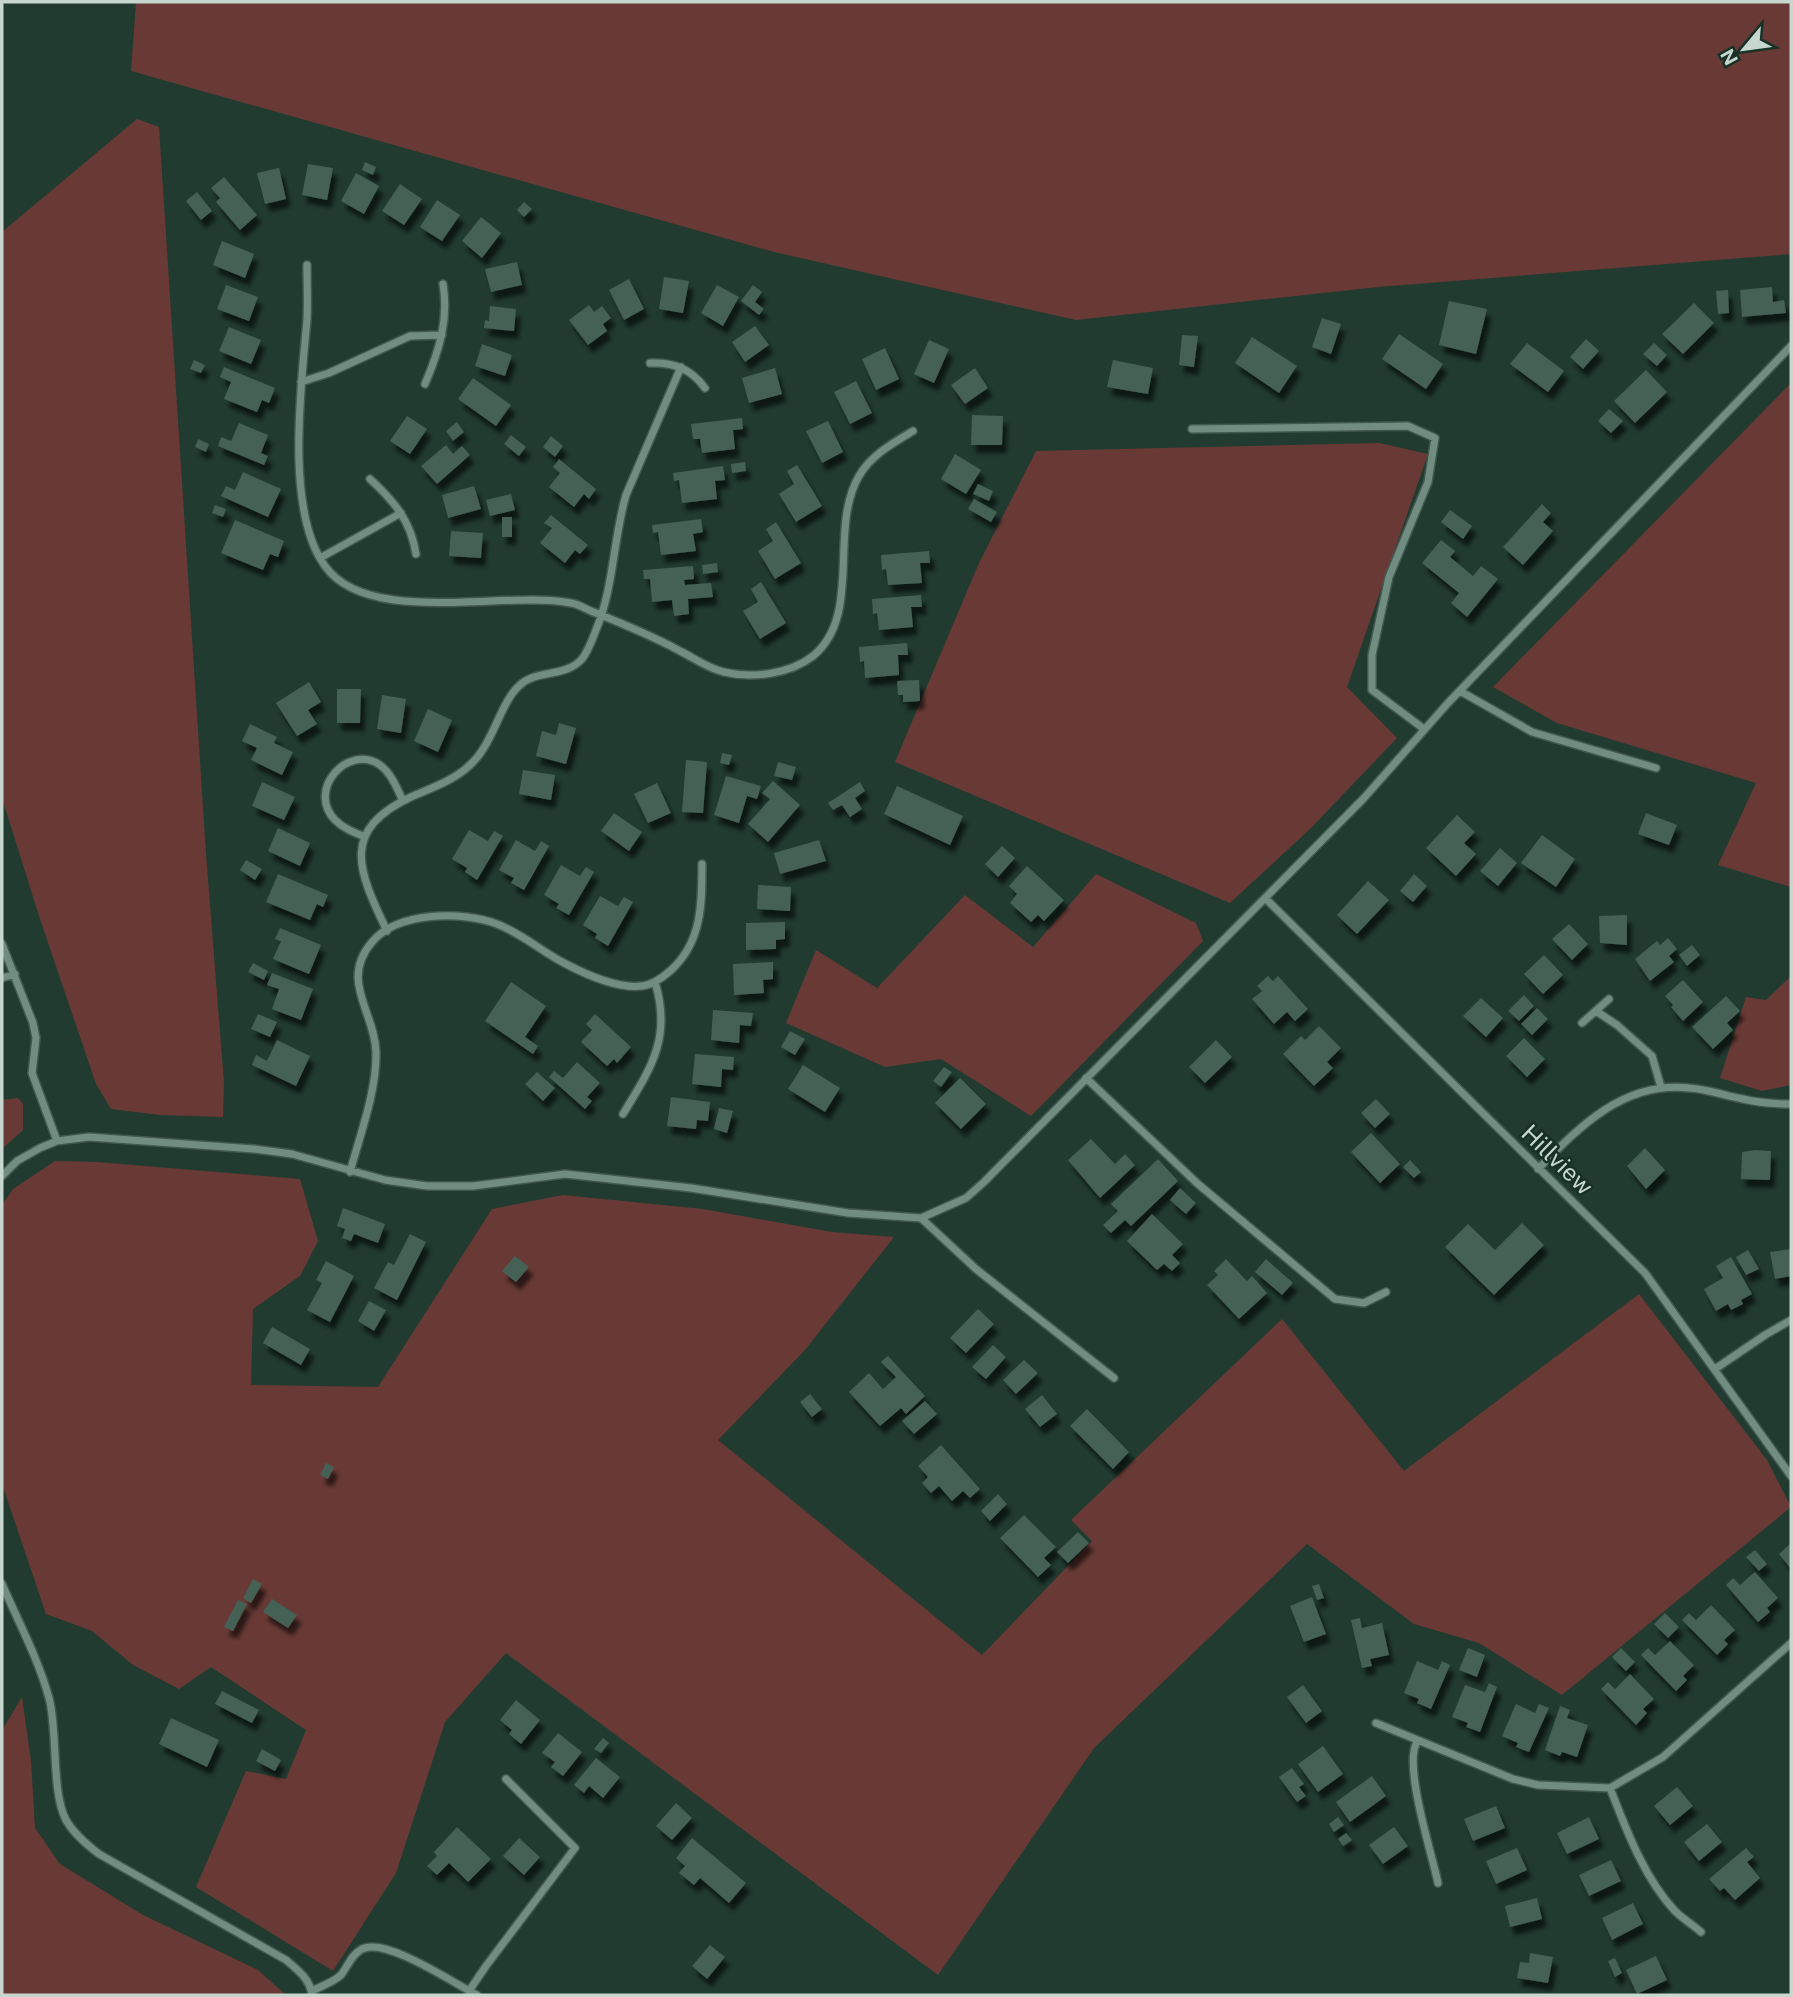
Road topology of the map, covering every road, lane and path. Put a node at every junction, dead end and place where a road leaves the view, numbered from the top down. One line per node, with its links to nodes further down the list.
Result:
1 (307, 265): 7 (street)
2 (443, 284): 3 (street)
3 (442, 335): 7 (street); 8 (street)
4 (1791, 346): 17 (street)
5 (650, 363): 6 (street)
6 (681, 367): 9 (street); 16 (street)
7 (301, 382): 15 (street)
8 (425, 384)
9 (705, 388)
10 (1192, 429): 18 (street)
11 (913, 431): 16 (street)
12 (370, 479): 13 (street)
13 (401, 513): 14 (street); 15 (street)
14 (416, 554)
15 (320, 558): 16 (street)
16 (603, 615): 20 (street)
17 (1460, 691): 18 (street); 19 (street)
18 (1424, 729): 23 (street)
19 (1656, 768)
20 (403, 801): 21 (street); 21 (street)
21 (363, 836): 24 (street)
22 (702, 864): 28 (street)
23 (1265, 898): 32 (street); 37 (street, Hillview)
24 (387, 931): 28 (street); 38 (street)
25 (2, 944): 26 (street)
26 (15, 974): 27 (street); 36 (street)
27 (2, 978)
28 (655, 982): 35 (street)
29 (1609, 999): 30 (street)
30 (1595, 1011): 31 (street); 33 (street)
31 (1582, 1023)
32 (1086, 1078): 40 (street); 41 (street)
33 (1661, 1087): 34 (street); 37 (street)
34 (1791, 1104)
35 (623, 1114)
36 (57, 1141): 38 (street); 39 (street)
37 (1538, 1169): 43 (street, Hillview)
38 (350, 1172): 40 (street)
39 (2, 1177)
40 (921, 1218): 44 (street)
41 (1386, 1292)
42 (1791, 1320): 43 (street)
43 (1715, 1369): 45 (street, Hillview)
44 (1114, 1378)
45 (1791, 1476)
46 (2, 1584): 54 (street)
47 (1791, 1643): 51 (street)
48 (1376, 1723): 49 (street)
49 (1417, 1742): 51 (street); 52 (street)
50 (506, 1779): 55 (street)
51 (1610, 1788): 53 (street)
52 (1437, 1883)
53 (1701, 1932)
54 (312, 1993): 55 (street)
55 (473, 1993)

